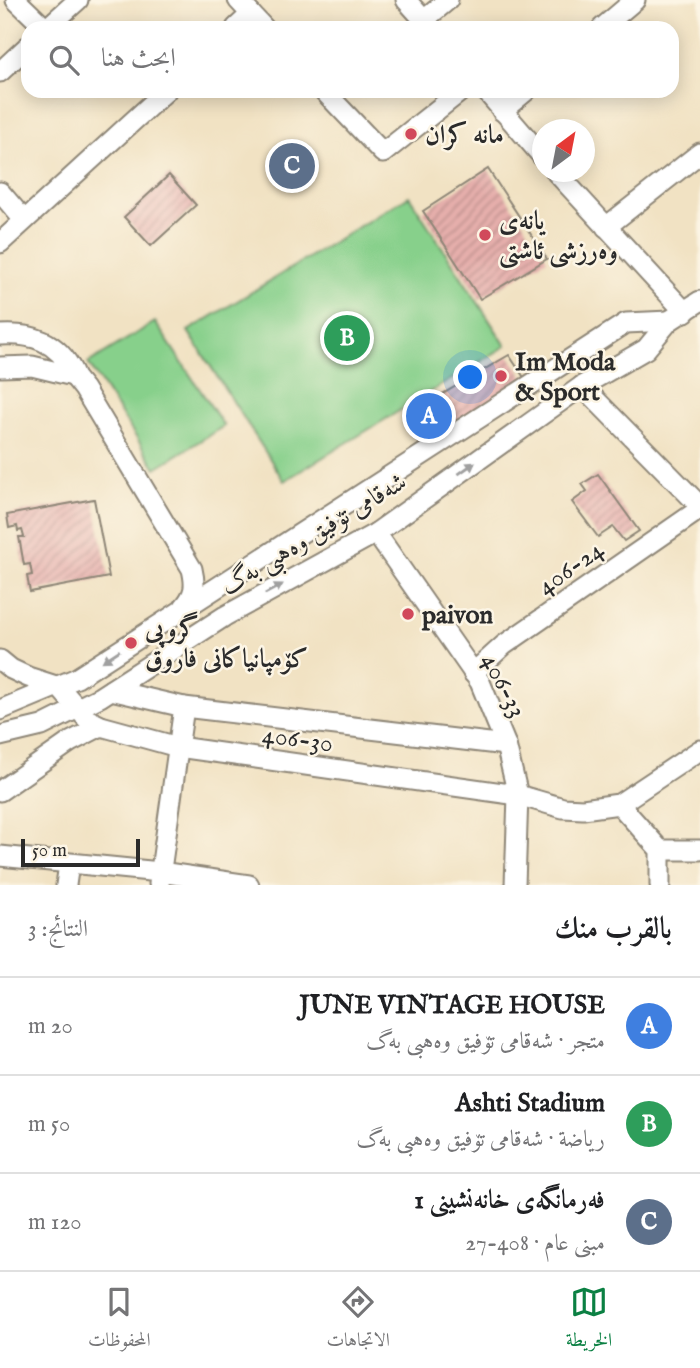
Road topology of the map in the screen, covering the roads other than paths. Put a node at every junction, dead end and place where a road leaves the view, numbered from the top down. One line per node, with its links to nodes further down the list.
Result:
1 (16, 0): 6 (street)
2 (78, 0): 7 (street)
3 (406, 0): 8 (street)
4 (448, 0): 9 (street)
5 (635, 0): 10 (street)
6 (38, 21)
7 (54, 21)
8 (424, 21)
9 (430, 21)
10 (610, 21)
11 (21, 52): 12 (street)
12 (0, 72)
13 (158, 98): 23 (street)
14 (331, 98): 15 (street)
15 (452, 98)
16 (491, 98): 18 (street)
17 (518, 98): 18 (street)
18 (502, 111): 19 (street)
19 (532, 145)
20 (700, 153): 24 (street)
21 (565, 182): 24 (street)
22 (0, 192): 23 (street)
23 (24, 220): 25 (street)
24 (606, 227): 26 (street)
25 (0, 243)
26 (685, 312): 31 (street, شەقامی تۆفیق وەهبی بەگ); 35 (street, شەقامی تۆفیق وەهبی بەگ)
27 (0, 335): 28 (street)
28 (27, 335): 29 (street); 30 (street)
29 (8, 366): 30 (street)
30 (72, 373): 34 (street)
31 (582, 386): 32 (street); 33 (street, شەقامی تۆفیق وەهبی بەگ, one-way to 31)
32 (700, 508): 38 (street, 406-24)
33 (376, 533): 38 (street, 406-33); 40 (street, شەقامی تۆفیق وەهبی بەگ, one-way to 33)
34 (192, 569): 35 (street); 36 (street)
35 (226, 581): 36 (street, شەقامی تۆفیق وەهبی بەگ)
36 (182, 609): 39 (street, شەقامی تۆفیق وەهبی بەگ, one-way to 39)
37 (0, 660): 39 (street)
38 (474, 673): 46 (street, 406-33)
39 (59, 687): 42 (street, 406-30); 43 (street, شەقامی تۆفیق وەهبی بەگ)
40 (111, 690): 41 (street, 406-30); 42 (street, شەقامی تۆفیق وەهبی بەگ)
41 (184, 707): 46 (street, 406-30); 47 (street)
42 (77, 709): 44 (street, 406-30); 45 (street, شەقامی تۆفیق وەهبی بەگ)
43 (0, 710)
44 (101, 726): 47 (street, 406-30); 49 (street)
45 (0, 736)
46 (506, 745): 50 (street, 406-33)
47 (177, 747): 50 (street, 406-30); 56 (street)
48 (700, 750): 51 (street)
49 (0, 791)
50 (519, 795): 51 (street, 406-30); 59 (street, 406-33)
51 (619, 804): 52 (street)
52 (660, 850): 53 (street); 60 (street)
53 (700, 850)
54 (0, 856): 55 (street)
55 (69, 864): 56 (street); 57 (street)
56 (160, 879): 58 (street)
57 (66, 885)
58 (249, 885)
59 (515, 885)
60 (660, 885)

